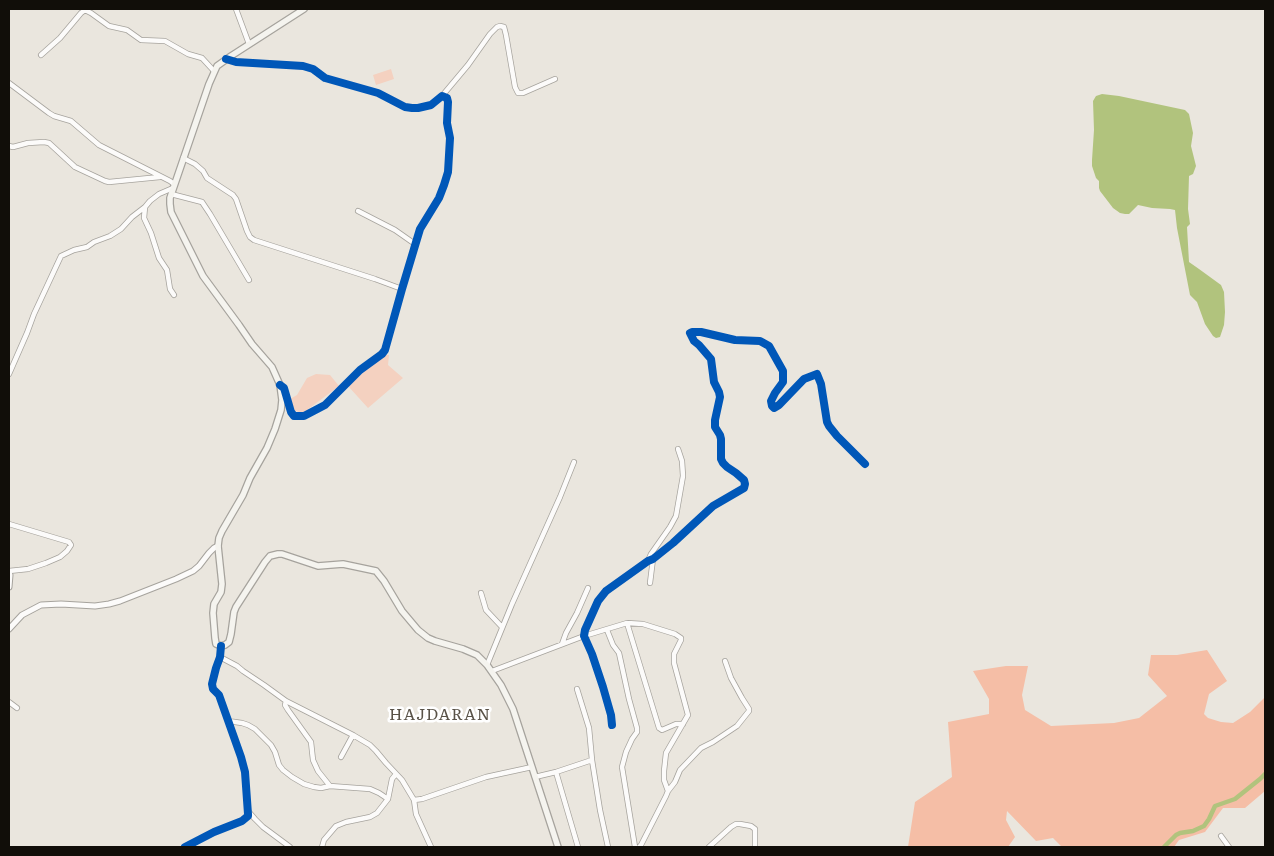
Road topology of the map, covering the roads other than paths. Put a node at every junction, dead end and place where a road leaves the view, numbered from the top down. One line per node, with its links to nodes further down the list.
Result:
1 (236, 9): 3 (street)
2 (304, 9): 3 (main road)
3 (250, 44): 5 (main road)
4 (41, 55): 6 (street)
5 (226, 59): 6 (main road); 9 (street)
6 (214, 71): 11 (main road)
7 (555, 79): 9 (street)
8 (9, 83): 12 (street)
9 (442, 96): 16 (street)
10 (9, 146): 12 (street)
11 (183, 158): 13 (main road); 18 (street)
12 (162, 177): 13 (street)
13 (173, 189): 14 (street); 17 (street); 21 (main road)
14 (145, 207): 19 (street); 20 (street)
15 (358, 210): 16 (street)
16 (415, 244): 18 (street)
17 (249, 280)
18 (402, 289): 21 (street)
19 (174, 295)
20 (9, 374)
21 (280, 385): 26 (main road)
22 (678, 449): 27 (street)
23 (574, 462): 34 (street)
24 (865, 464): 27 (street)
25 (9, 524): 28 (street)
26 (218, 546): 35 (street); 39 (main road)
27 (651, 560): 29 (street); 37 (street)
28 (9, 572): 30 (street)
29 (650, 582)
30 (9, 587)
31 (588, 588): 38 (street)
32 (481, 593): 34 (street)
33 (627, 623): 36 (street); 49 (street); 49 (street)
34 (502, 627): 42 (street)
35 (9, 629)
36 (607, 630): 37 (street); 71 (street)
37 (584, 636): 38 (street); 50 (street)
38 (562, 644): 43 (street)
39 (221, 646): 40 (street); 42 (main road)
40 (220, 657): 45 (street); 48 (street)
41 (725, 661): 59 (street)
42 (487, 665): 43 (main road)
43 (492, 672): 54 (main road)
44 (577, 689): 53 (street)
45 (286, 701): 51 (street); 58 (street)
46 (9, 702): 47 (street)
47 (17, 708)
48 (228, 721): 58 (street); 62 (street)
49 (683, 724): 59 (street)
50 (612, 725)
51 (353, 735): 52 (street); 56 (street)
52 (342, 757)
53 (592, 760): 55 (street); 70 (street)
54 (532, 767): 57 (main road); 61 (street)
55 (556, 772): 57 (street); 69 (street)
56 (396, 774): 60 (street); 61 (street)
57 (535, 777): 68 (main road)
58 (330, 786): 60 (street)
59 (668, 791): 72 (street)
60 (388, 799): 66 (street)
61 (414, 800): 67 (street)
62 (248, 811): 64 (street); 65 (street)
63 (1221, 836): 75 (street)
64 (185, 847)
65 (290, 847)
66 (322, 847)
67 (431, 847)
68 (558, 847)
69 (578, 847)
70 (608, 847)
71 (635, 847)
72 (639, 847)
73 (709, 847): 74 (street)
74 (755, 847)
75 (1229, 847)

